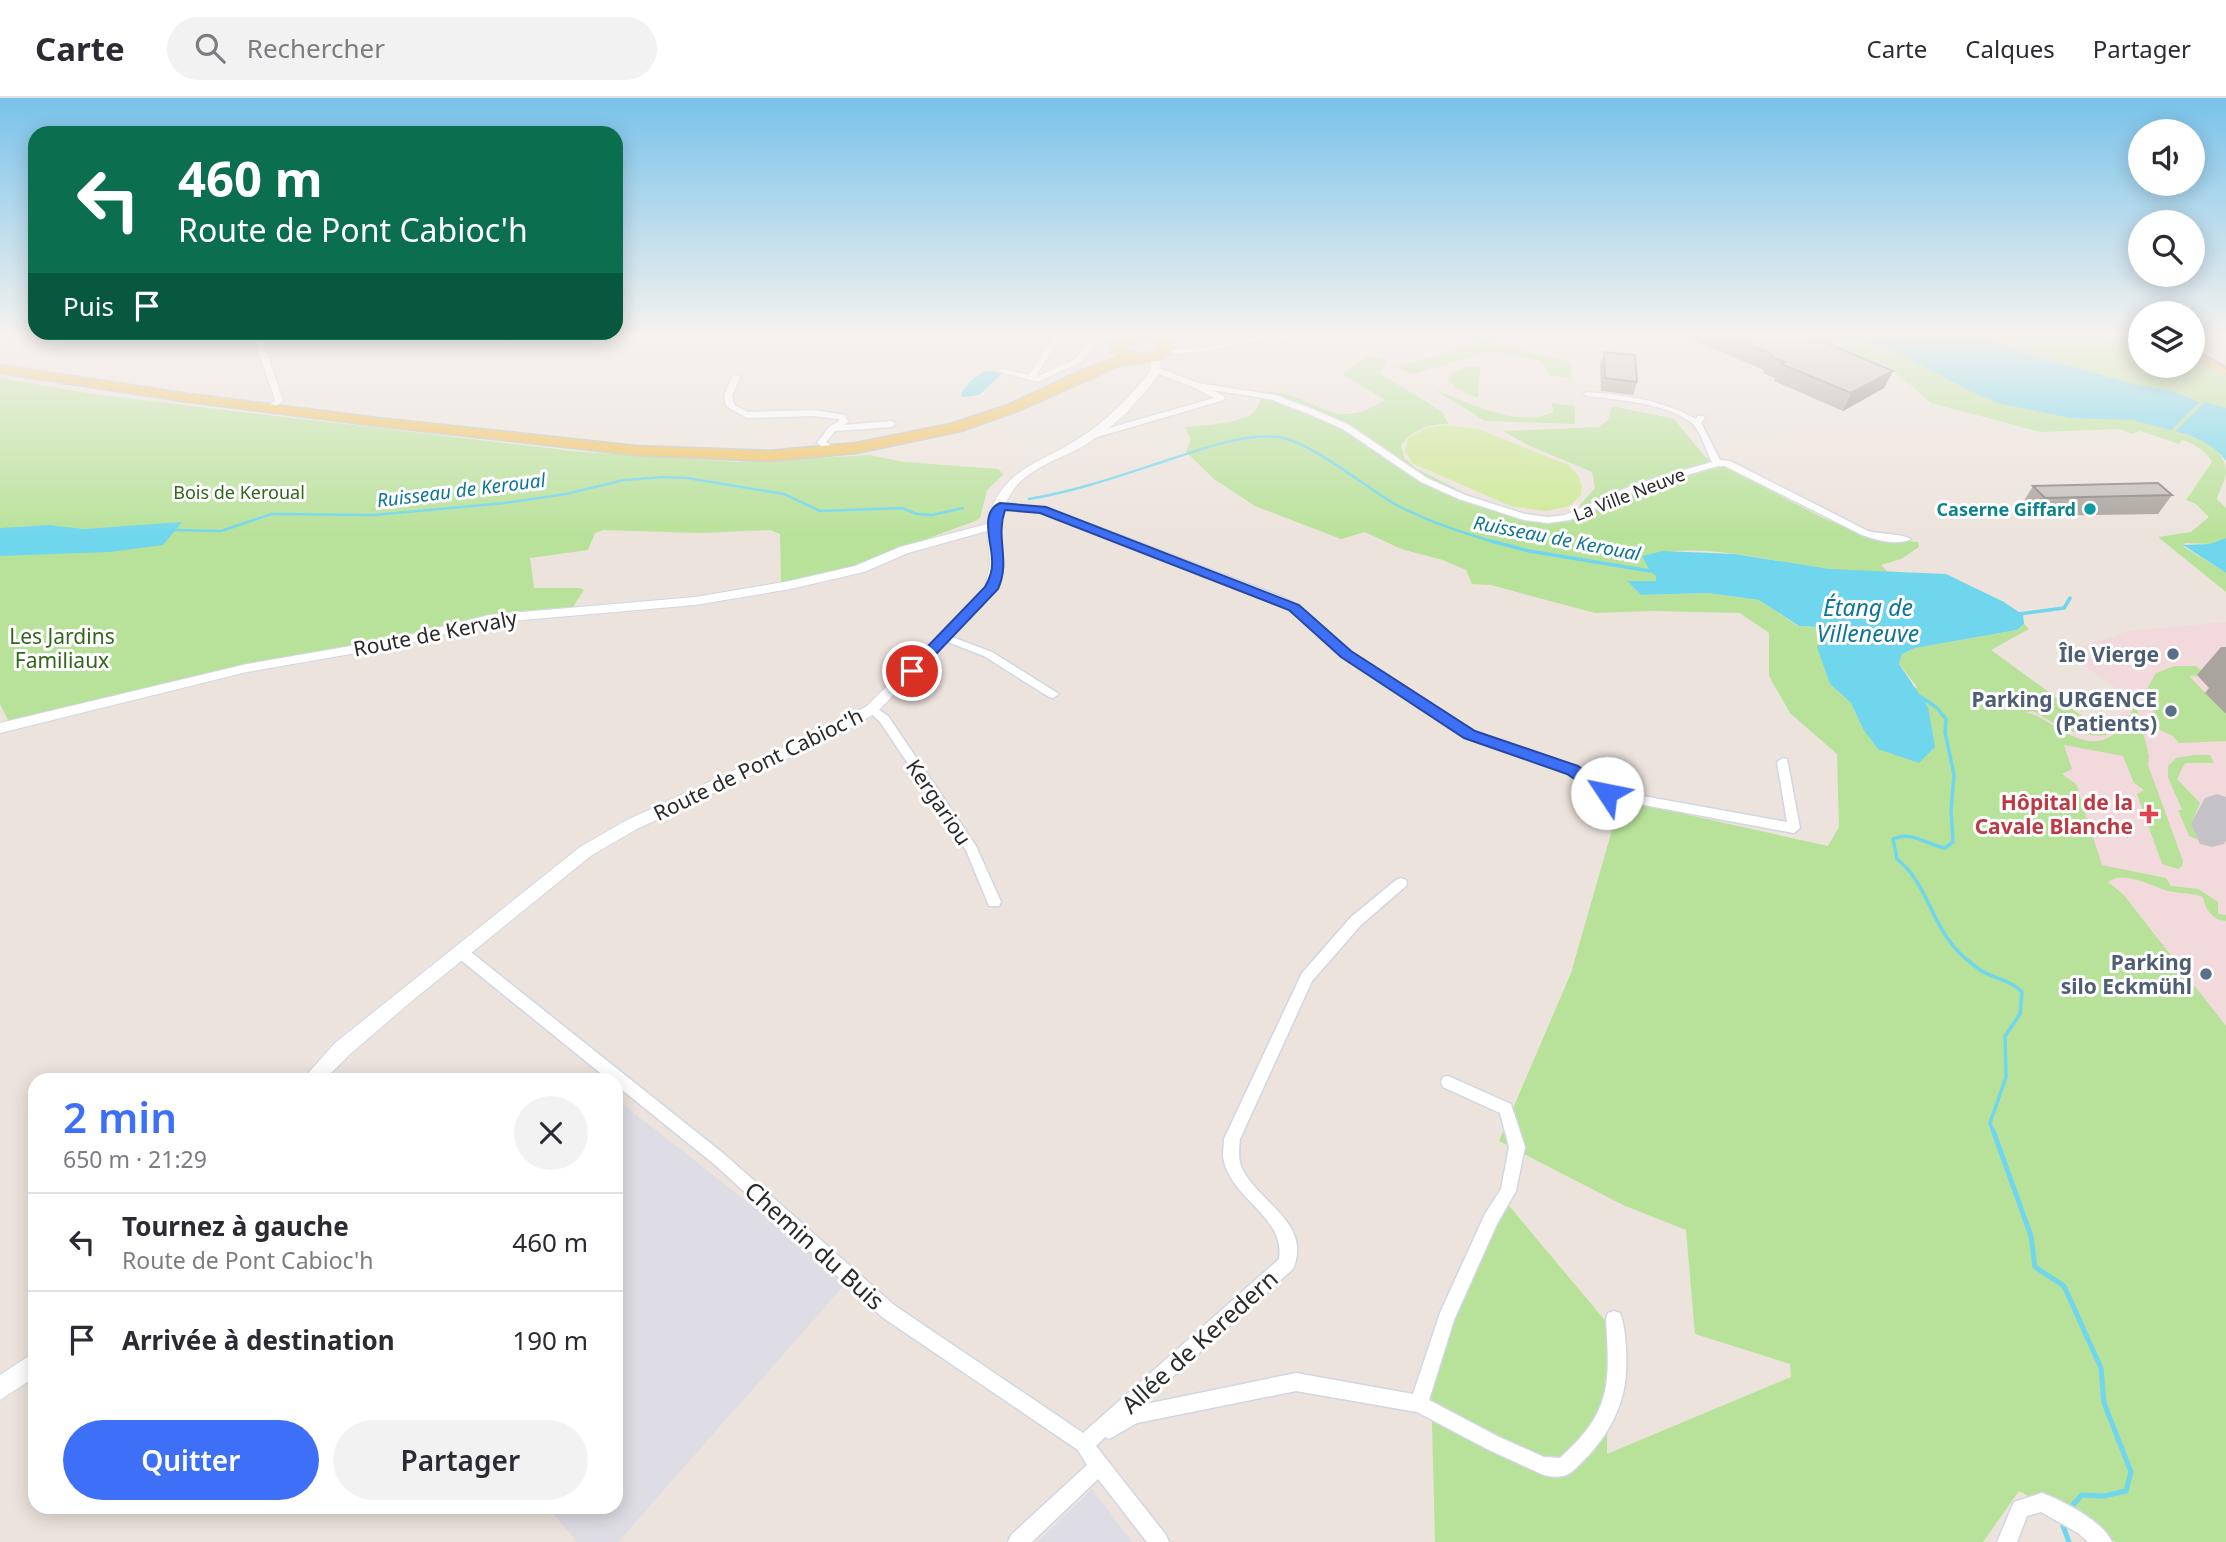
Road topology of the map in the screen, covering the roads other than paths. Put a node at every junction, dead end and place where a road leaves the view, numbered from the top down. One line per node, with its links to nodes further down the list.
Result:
1 (215, 400): 10 (main road)
2 (246, 400): 10 (main road)
3 (273, 400): 10 (street)
4 (729, 400): 12 (street)
5 (1029, 400): 14 (main road)
6 (1129, 400): 13 (street, Route de Pont Cabioc'h)
7 (1214, 400): 13 (street)
8 (1281, 400): 15 (street, La Ville Neuve)
9 (1638, 400): 15 (street)
10 (274, 405): 14 (main road)
11 (892, 424): 12 (street)
12 (832, 429): 14 (street)
13 (1091, 436): 16 (street, Route de Pont Cabioc'h)
14 (828, 447)
15 (1717, 463): 18 (street)
16 (1000, 506): 17 (street, Route de Pont Cabioc'h); 23 (street)
17 (993, 526): 19 (street, Route de Pont Cabioc'h); 22 (street, Route de Kervaly)
18 (1906, 539)
19 (944, 638): 20 (street); 21 (street, Route de Pont Cabioc'h)
20 (1053, 694)
21 (872, 709): 25 (street, Kergariou); 26 (street, Route de Pont Cabioc'h)
22 (0, 729)
23 (1783, 762)
24 (1401, 883): 35 (street, Allée de Keredern)
25 (994, 902)
26 (462, 953): 27 (street, Route de Pont Cabioc'h); 28 (street, Chemin du Buis)
27 (318, 1073)
28 (611, 1073)
29 (1448, 1082): 34 (street)
30 (623, 1083): 35 (street, Chemin du Buis)
31 (1614, 1319): 34 (street)
32 (28, 1368): 33 (street)
33 (0, 1389)
34 (1419, 1404): 35 (street)
35 (1084, 1444): 36 (street, Chemin du Buis)
36 (1099, 1466): 37 (street); 38 (street, Chemin du Buis)
37 (1018, 1542)
38 (1159, 1542)
39 (2007, 1542): 40 (street)
40 (2102, 1542)

